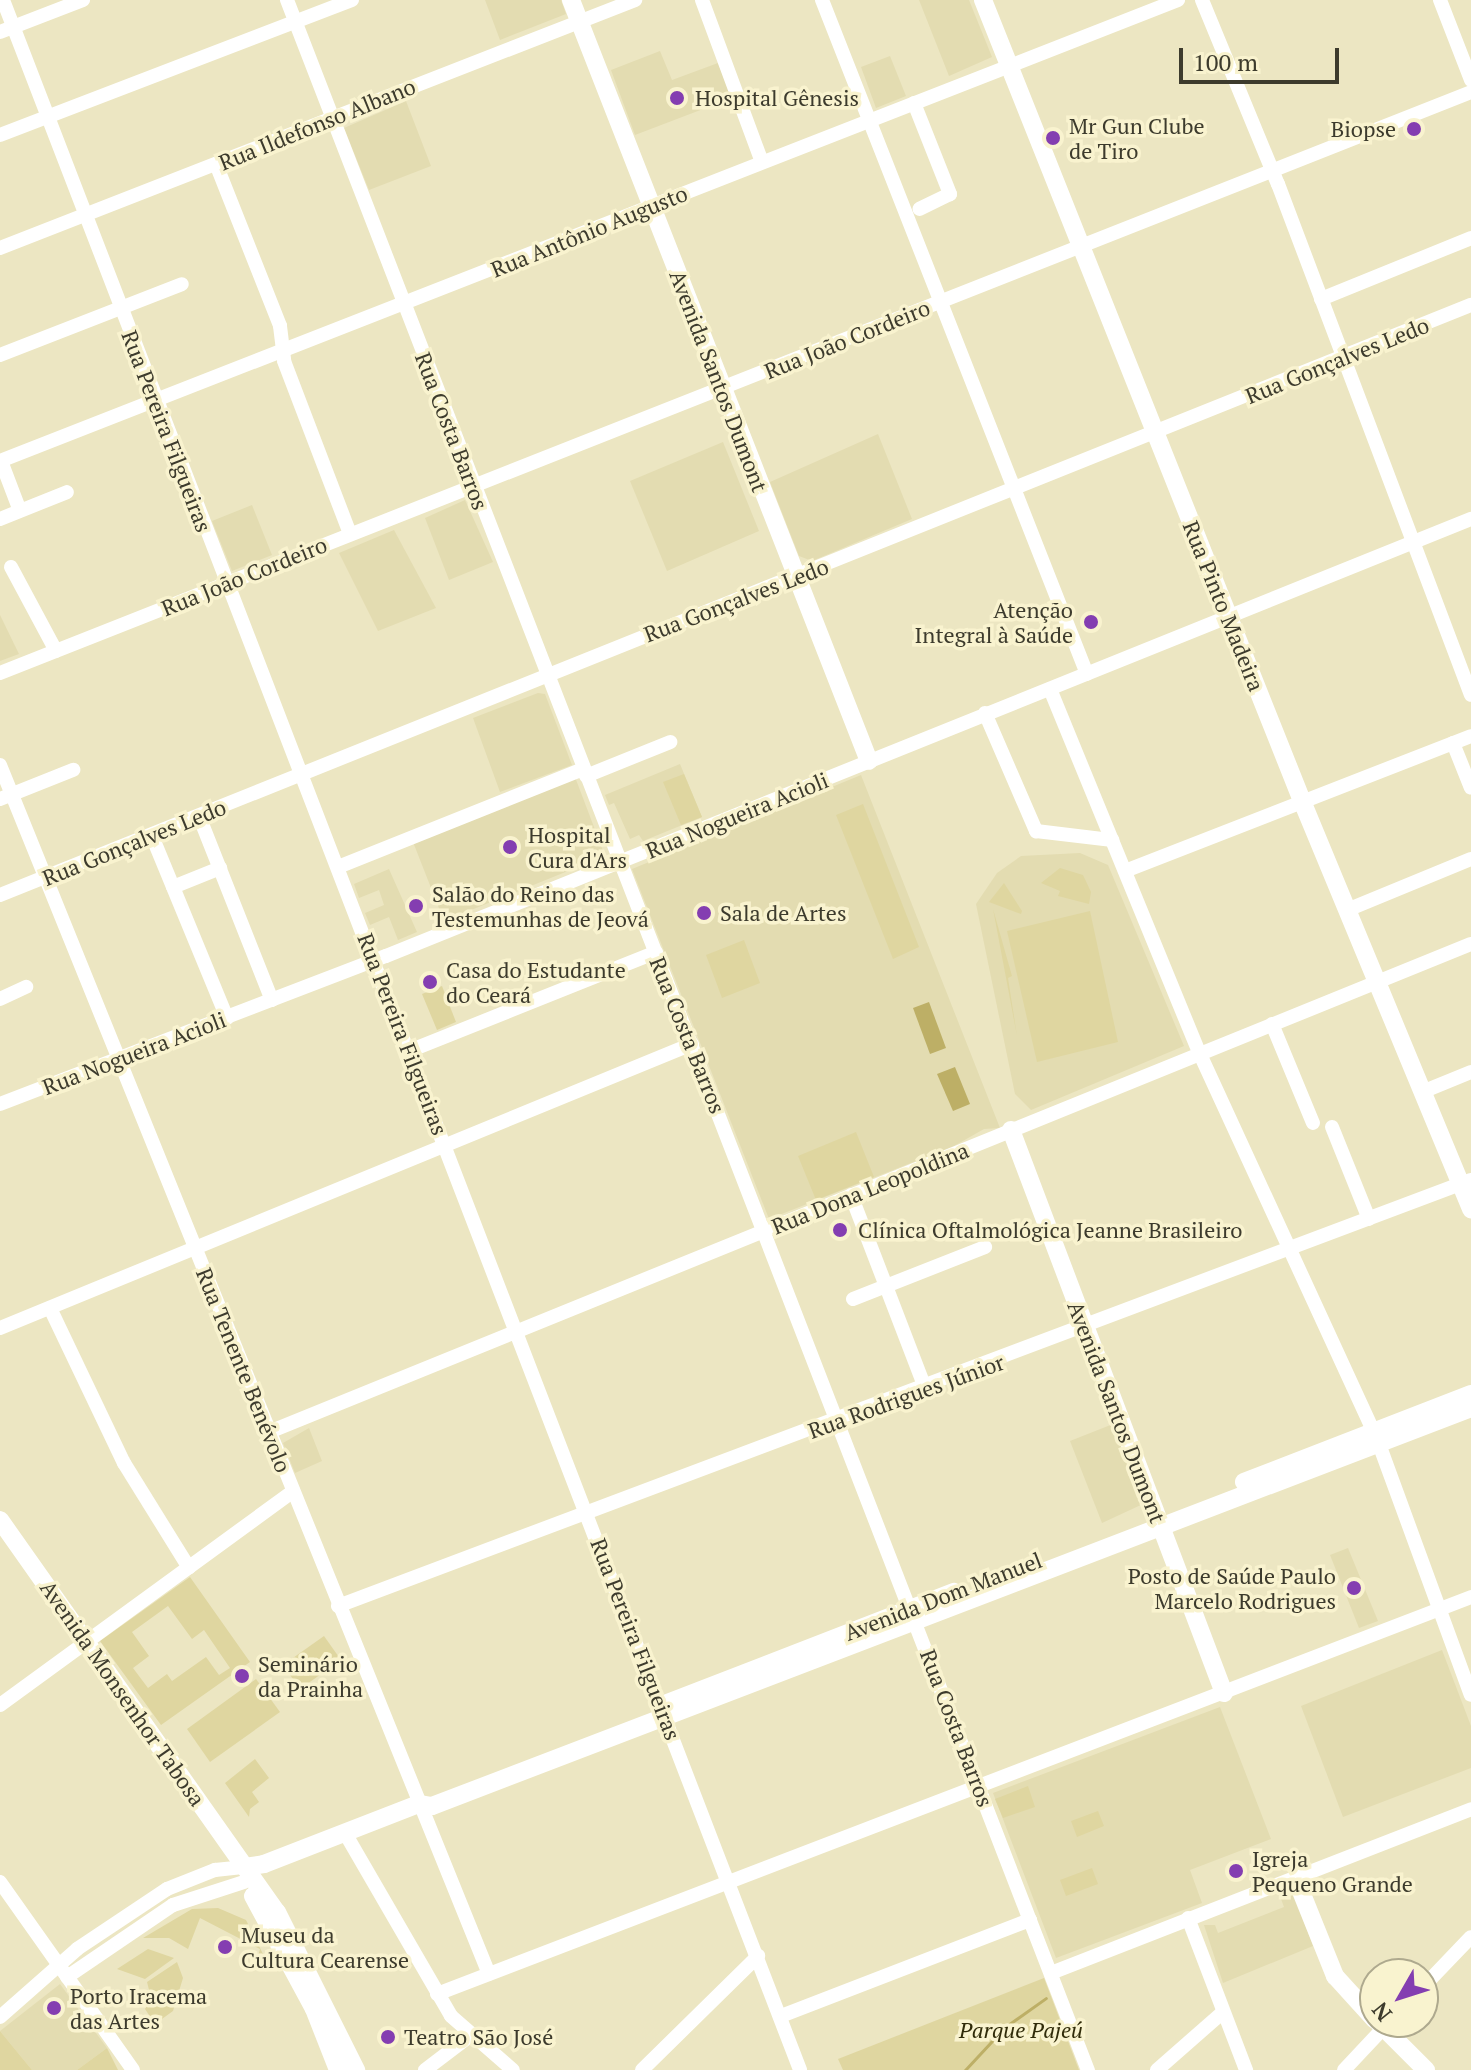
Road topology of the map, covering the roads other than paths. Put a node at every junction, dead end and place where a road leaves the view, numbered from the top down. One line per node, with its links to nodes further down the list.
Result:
1 (3, 0): 15 (street, Rua Pereira Filgueiras)
2 (83, 0): 15 (street)
3 (287, 0): 13 (street, Rua Costa Barros)
4 (352, 0): 13 (street)
5 (571, 0): 14 (main road, Avenida Santos Dumont)
6 (635, 0): 14 (street, Rua Ildefonso Albano)
7 (702, 0): 24 (street)
8 (822, 0): 22 (street)
9 (983, 0): 16 (main road, Rua Pinto Madeira)
10 (1178, 0): 16 (street, Rua Antônio Augusto)
11 (1202, 0): 26 (street)
12 (1440, 0): 17 (street)
13 (295, 22): 20 (street); 21 (street, Rua Costa Barros)
14 (579, 22): 21 (street, Rua Ildefonso Albano); 27 (main road, Avenida Santos Dumont)
15 (7, 30): 20 (street, Rua Pereira Filgueiras)
16 (1009, 67): 19 (street, Rua Antônio Augusto); 31 (main road, Rua Pinto Madeira)
17 (1471, 80)
18 (1471, 92): 26 (street, Rua João Cordeiro)
19 (914, 103): 22 (street, Rua Antônio Augusto); 28 (street)
20 (47, 117): 23 (street); 29 (street, Rua Pereira Filgueiras)
21 (332, 118): 25 (street, Rua Ildefonso Albano); 36 (street, Rua Costa Barros)
22 (868, 120): 24 (street, Rua Antônio Augusto); 35 (street)
23 (0, 135)
24 (762, 162): 27 (street, Rua Antônio Augusto)
25 (216, 164): 29 (street, Rua Ildefonso Albano); 39 (street)
26 (1273, 171): 31 (street, Rua João Cordeiro); 34 (street)
27 (652, 207): 36 (street, Rua Antônio Augusto); 42 (main road, Avenida Santos Dumont)
28 (919, 209)
29 (84, 215): 32 (street, Rua Ildefonso Albano); 38 (street, Rua Pereira Filgueiras)
30 (1471, 238): 34 (street)
31 (1081, 247): 35 (street, Rua João Cordeiro); 44 (main road, Rua Pinto Madeira)
32 (0, 248)
33 (182, 284): 38 (street)
34 (1321, 299): 41 (street)
35 (940, 302): 42 (street, Rua João Cordeiro); 47 (street)
36 (403, 304): 39 (street, Rua Antônio Augusto); 46 (street, Rua Costa Barros)
37 (1471, 305): 41 (street, Rua Gonçalves Ledo)
38 (120, 309): 40 (street); 43 (street, Rua Pereira Filgueiras)
39 (284, 349): 43 (street, Rua Antônio Augusto); 52 (street)
40 (0, 355)
41 (1343, 357): 44 (street, Rua Gonçalves Ledo); 53 (street)
42 (722, 389): 46 (street, Rua João Cordeiro); 55 (main road, Avenida Santos Dumont)
43 (156, 400): 45 (street, Rua Antônio Augusto); 56 (street, Rua Pereira Filgueiras)
44 (1156, 434): 47 (street, Rua Gonçalves Ledo); 57 (main road, Rua Pinto Madeira)
45 (1, 461): 49 (street)
46 (473, 487): 52 (street, Rua João Cordeiro); 61 (street, Rua Costa Barros)
47 (1014, 489): 55 (street, Rua Gonçalves Ledo); 60 (street)
48 (67, 492): 49 (street)
49 (20, 511): 50 (street)
50 (0, 519)
51 (1471, 519): 53 (street, Rua Nogueira Acioli)
52 (350, 534): 56 (street, Rua João Cordeiro)
53 (1413, 543): 57 (street, Rua Nogueira Acioli); 63 (street)
54 (11, 567): 58 (street)
55 (795, 578): 61 (street, Rua Gonçalves Ledo); 68 (main road, Avenida Santos Dumont)
56 (227, 584): 58 (street, Rua João Cordeiro); 72 (street, Rua Pereira Filgueiras)
57 (1228, 616): 60 (street, Rua Nogueira Acioli); 75 (main road, Rua Pinto Madeira)
58 (56, 651): 59 (street, Rua João Cordeiro)
59 (0, 673)
60 (1087, 674): 62 (street, Rua Nogueira Acioli)
61 (546, 677): 71 (street, Rua Costa Barros); 72 (street, Rua Gonçalves Ledo)
62 (1050, 689): 64 (street, Rua Nogueira Acioli); 78 (street)
63 (1471, 695)
64 (985, 713): 68 (street, Rua Nogueira Acioli); 78 (street)
65 (1471, 736): 67 (street)
66 (670, 742): 71 (street)
67 (1453, 743): 73 (street); 75 (street)
68 (869, 761): 80 (street, Rua Nogueira Acioli)
69 (0, 765): 74 (street, Rua Tenente Benévolo)
70 (73, 770): 74 (street)
71 (584, 773): 80 (street, Rua Costa Barros); 81 (street)
72 (301, 775): 76 (street, Rua Gonçalves Ledo); 81 (street, Rua Pereira Filgueiras)
73 (1471, 788)
74 (6, 796): 84 (street, Rua Tenente Benévolo)
75 (1302, 801): 83 (street); 87 (main road, Rua Pinto Madeira)
76 (199, 816): 77 (street, Rua Gonçalves Ledo); 82 (street)
77 (152, 836): 84 (street, Rua Gonçalves Ledo); 85 (street)
78 (1112, 840): 83 (street)
79 (1471, 859): 87 (street)
80 (620, 863): 89 (street, Rua Costa Barros); 90 (street, Rua Nogueira Acioli)
81 (338, 867): 90 (street, Rua Pereira Filgueiras)
82 (220, 868): 85 (street); 94 (street)
83 (1125, 871): 99 (street)
84 (45, 877): 86 (street, Rua Gonçalves Ledo); 100 (street, Rua Tenente Benévolo)
85 (173, 887): 95 (street)
86 (0, 895)
87 (1347, 910): 91 (main road, Rua Pinto Madeira)
88 (1471, 944): 91 (street, Rua Dona Leopoldina)
89 (656, 952): 97 (street, Rua Costa Barros); 98 (street)
90 (375, 961): 94 (street, Rua Nogueira Acioli); 98 (street, Rua Pereira Filgueiras)
91 (1377, 982): 96 (street, Rua Dona Leopoldina); 102 (main road, Rua Pinto Madeira)
92 (26, 987): 93 (street)
93 (0, 999)
94 (272, 1000): 95 (street, Rua Nogueira Acioli)
95 (227, 1018): 100 (street, Rua Nogueira Acioli)
96 (1272, 1024): 99 (street, Rua Dona Leopoldina); 104 (street)
97 (692, 1044): 107 (street); 112 (street, Rua Costa Barros)
98 (409, 1051): 107 (street, Rua Pereira Filgueiras)
99 (1199, 1052): 106 (street, Rua Dona Leopoldina); 115 (street)
100 (120, 1062): 103 (street, Rua Nogueira Acioli); 113 (street, Rua Tenente Benévolo)
101 (1471, 1072): 102 (street)
102 (1422, 1092): 108 (main road, Rua Pinto Madeira)
103 (0, 1104)
104 (1313, 1123)
105 (1332, 1127): 111 (street)
106 (1011, 1130): 109 (street, Rua Dona Leopoldina); 120 (main road, Avenida Santos Dumont)
107 (445, 1144): 113 (street); 121 (street, Rua Pereira Filgueiras)
108 (1466, 1182): 110 (main road, Rua Pinto Madeira); 111 (street, Rua Rodrigues Júnior)
109 (851, 1195): 112 (street, Rua Dona Leopoldina); 116 (street)
110 (1471, 1209)
111 (1366, 1212): 115 (street, Rua Rodrigues Júnior)
112 (766, 1231): 121 (street, Rua Dona Leopoldina); 125 (street, Rua Costa Barros)
113 (194, 1247): 118 (street); 126 (street, Rua Tenente Benévolo)
114 (985, 1247): 116 (street)
115 (1293, 1249): 120 (street, Rua Rodrigues Júnior); 127 (street)
116 (886, 1286): 117 (street); 122 (street)
117 (853, 1299)
118 (50, 1308): 119 (street); 132 (street)
119 (0, 1328)
120 (1085, 1329): 122 (street, Rua Rodrigues Júnior); 131 (main road, Avenida Santos Dumont)
121 (518, 1331): 126 (street, Rua Dona Leopoldina); 129 (street, Rua Pereira Filgueiras)
122 (925, 1388): 125 (street, Rua Rodrigues Júnior)
123 (1471, 1394): 127 (main road, Avenida Dom Manuel)
124 (1471, 1408): 127 (main road, Avenida Dom Manuel)
125 (837, 1420): 129 (street, Rua Rodrigues Júnior); 136 (street, Rua Costa Barros)
126 (269, 1432): 128 (street, Rua Tenente Benévolo)
127 (1376, 1438): 131 (main road, Avenida Dom Manuel); 135 (street)
128 (293, 1491): 132 (street); 134 (street, Rua Tenente Benévolo)
129 (588, 1515): 134 (street, Rua Rodrigues Júnior); 141 (street, Rua Pereira Filgueiras)
130 (0, 1520): 137 (main road, Avenida Monsenhor Tabosa)
131 (1159, 1521): 136 (main road, Avenida Dom Manuel); 138 (main road, Avenida Santos Dumont)
132 (189, 1568): 137 (street)
133 (1471, 1597): 135 (street)
134 (338, 1606): 143 (street, Rua Tenente Benévolo)
135 (1439, 1610): 138 (street); 139 (street)
136 (913, 1615): 141 (main road, Avenida Dom Manuel); 142 (street, Rua Costa Barros)
137 (87, 1642): 140 (street); 146 (main road, Avenida Monsenhor Tabosa)
138 (1224, 1693): 142 (street)
139 (1471, 1695)
140 (0, 1705)
141 (664, 1711): 143 (main road, Avenida Dom Manuel); 149 (street, Rua Pereira Filgueiras)
142 (980, 1787): 149 (street); 151 (street, Rua Costa Barros)
143 (419, 1804): 145 (main road, Avenida Dom Manuel); 157 (street, Rua Tenente Benévolo)
144 (1471, 1809): 147 (street)
145 (345, 1833): 146 (main road, Avenida Dom Manuel); 158 (street)
146 (251, 1872): 155 (street); 167 (main road); 168 (main road)
147 (1296, 1879): 150 (street); 159 (main road)
148 (0, 1882): 155 (street)
149 (729, 1884): 153 (street, Rua Pereira Filgueiras); 157 (street)
150 (1188, 1918): 156 (street); 160 (street)
151 (1030, 1920): 156 (street, Rua Costa Barros); 161 (street)
152 (1471, 1937): 154 (street)
153 (758, 1956): 161 (street, Rua Pereira Filgueiras); 171 (street)
154 (1439, 1970)
155 (63, 1972): 162 (street); 166 (street)
156 (1051, 1973): 173 (street, Rua Costa Barros)
157 (489, 1974): 158 (street)
158 (437, 1994): 163 (street)
159 (1359, 2001)
160 (1223, 2012): 174 (street); 175 (street)
161 (781, 2016): 172 (street, Rua Pereira Filgueiras)
162 (0, 2017)
163 (471, 2035): 169 (street); 170 (street)
164 (1369, 2038): 176 (street)
165 (1395, 2038): 177 (main road)
166 (133, 2070)
167 (338, 2070)
168 (356, 2070)
169 (425, 2070)
170 (513, 2070)
171 (642, 2070)
172 (800, 2070)
173 (1088, 2070)
174 (1157, 2070)
175 (1246, 2070)
176 (1344, 2070)
177 (1426, 2070)

